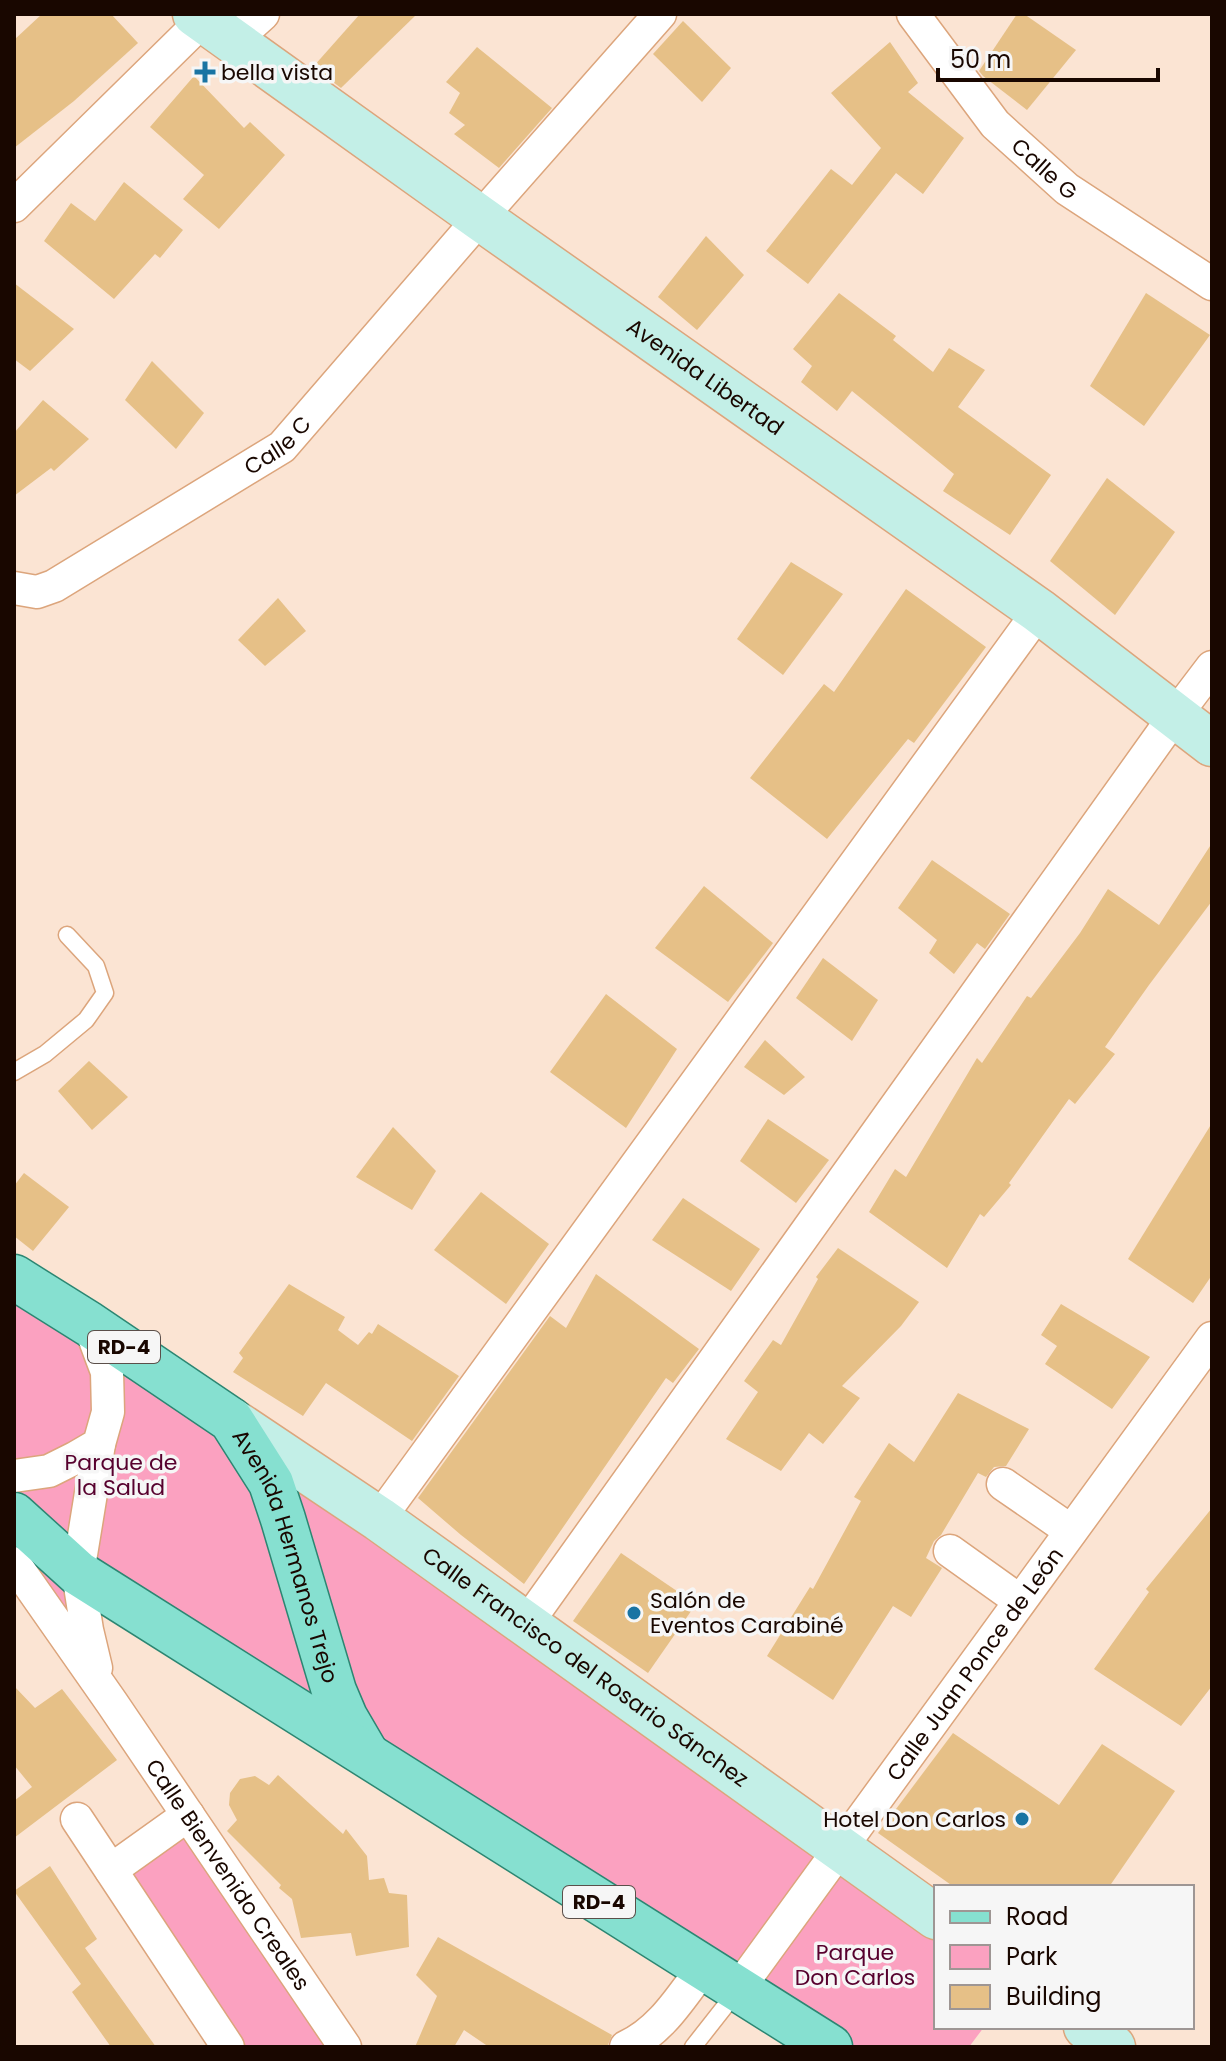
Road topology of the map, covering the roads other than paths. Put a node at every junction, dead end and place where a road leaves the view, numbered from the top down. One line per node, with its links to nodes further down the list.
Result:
1 (660, 14): 5 (street, Calle C)
2 (913, 14): 6 (street, Calle G)
3 (223, 22): 4 (street); 5 (street, Avenida Libertad)
4 (14, 206)
5 (480, 218): 7 (street, Calle C); 8 (street, Avenida Libertad)
6 (1212, 284)
7 (14, 588)
8 (1039, 611): 10 (street, Avenida Libertad); 22 (street)
9 (1212, 667): 10 (street)
10 (1174, 717): 11 (street, Avenida Libertad); 28 (street)
11 (1212, 744)
12 (67, 935): 13 (lane)
13 (14, 1072)
14 (14, 1277): 15 (main road, Avenida Hermanos Trejo / RD-4)
15 (89, 1324): 17 (main road, Avenida Hermanos Trejo / RD-4); 18 (street, Calle Bienvenido Creales)
16 (1212, 1338): 23 (street, Calle Juan Ponce de León)
17 (231, 1420): 22 (street, Calle Francisco del Rosario Sánchez); 30 (main road, Avenida Hermanos Trejo / RD-4)
18 (99, 1444): 19 (street); 26 (street, Calle Bienvenido Creales)
19 (14, 1476)
20 (1003, 1484): 23 (street)
21 (14, 1515): 26 (main road, Avenida Hermanos Trejo / RD-4)
22 (379, 1519): 28 (street, Calle Francisco del Rosario Sánchez)
23 (1071, 1531): 27 (street, Calle Juan Ponce de León)
24 (950, 1551): 27 (street)
25 (14, 1563): 29 (street, Calle Bienvenido Creales)
26 (78, 1573): 29 (street, Calle Bienvenido Creales); 30 (main road, Avenida Hermanos Trejo / RD-4)
27 (1020, 1601): 33 (street, Calle Juan Ponce de León)
28 (527, 1623): 33 (street, Calle Francisco del Rosario Sánchez)
29 (112, 1703): 31 (street, Calle Bienvenido Creales)
30 (368, 1756): 36 (main road, Avenida Hermanos Trejo / RD-4)
31 (188, 1815): 34 (street); 39 (street, Calle Bienvenido Creales)
32 (77, 1819): 34 (street)
33 (840, 1847): 35 (street, Calle Francisco del Rosario Sánchez); 36 (street, Calle Juan Ponce de León)
34 (111, 1870): 38 (street)
35 (934, 1916)
36 (721, 1978): 40 (street, Calle Juan Ponce de León); 41 (lane); 42 (main road, Avenida Hermanos Trejo / RD-4)
37 (1089, 2029): 43 (street)
38 (228, 2047)
39 (345, 2047)
40 (626, 2047)
41 (693, 2047)
42 (830, 2047)
43 (1113, 2047)

